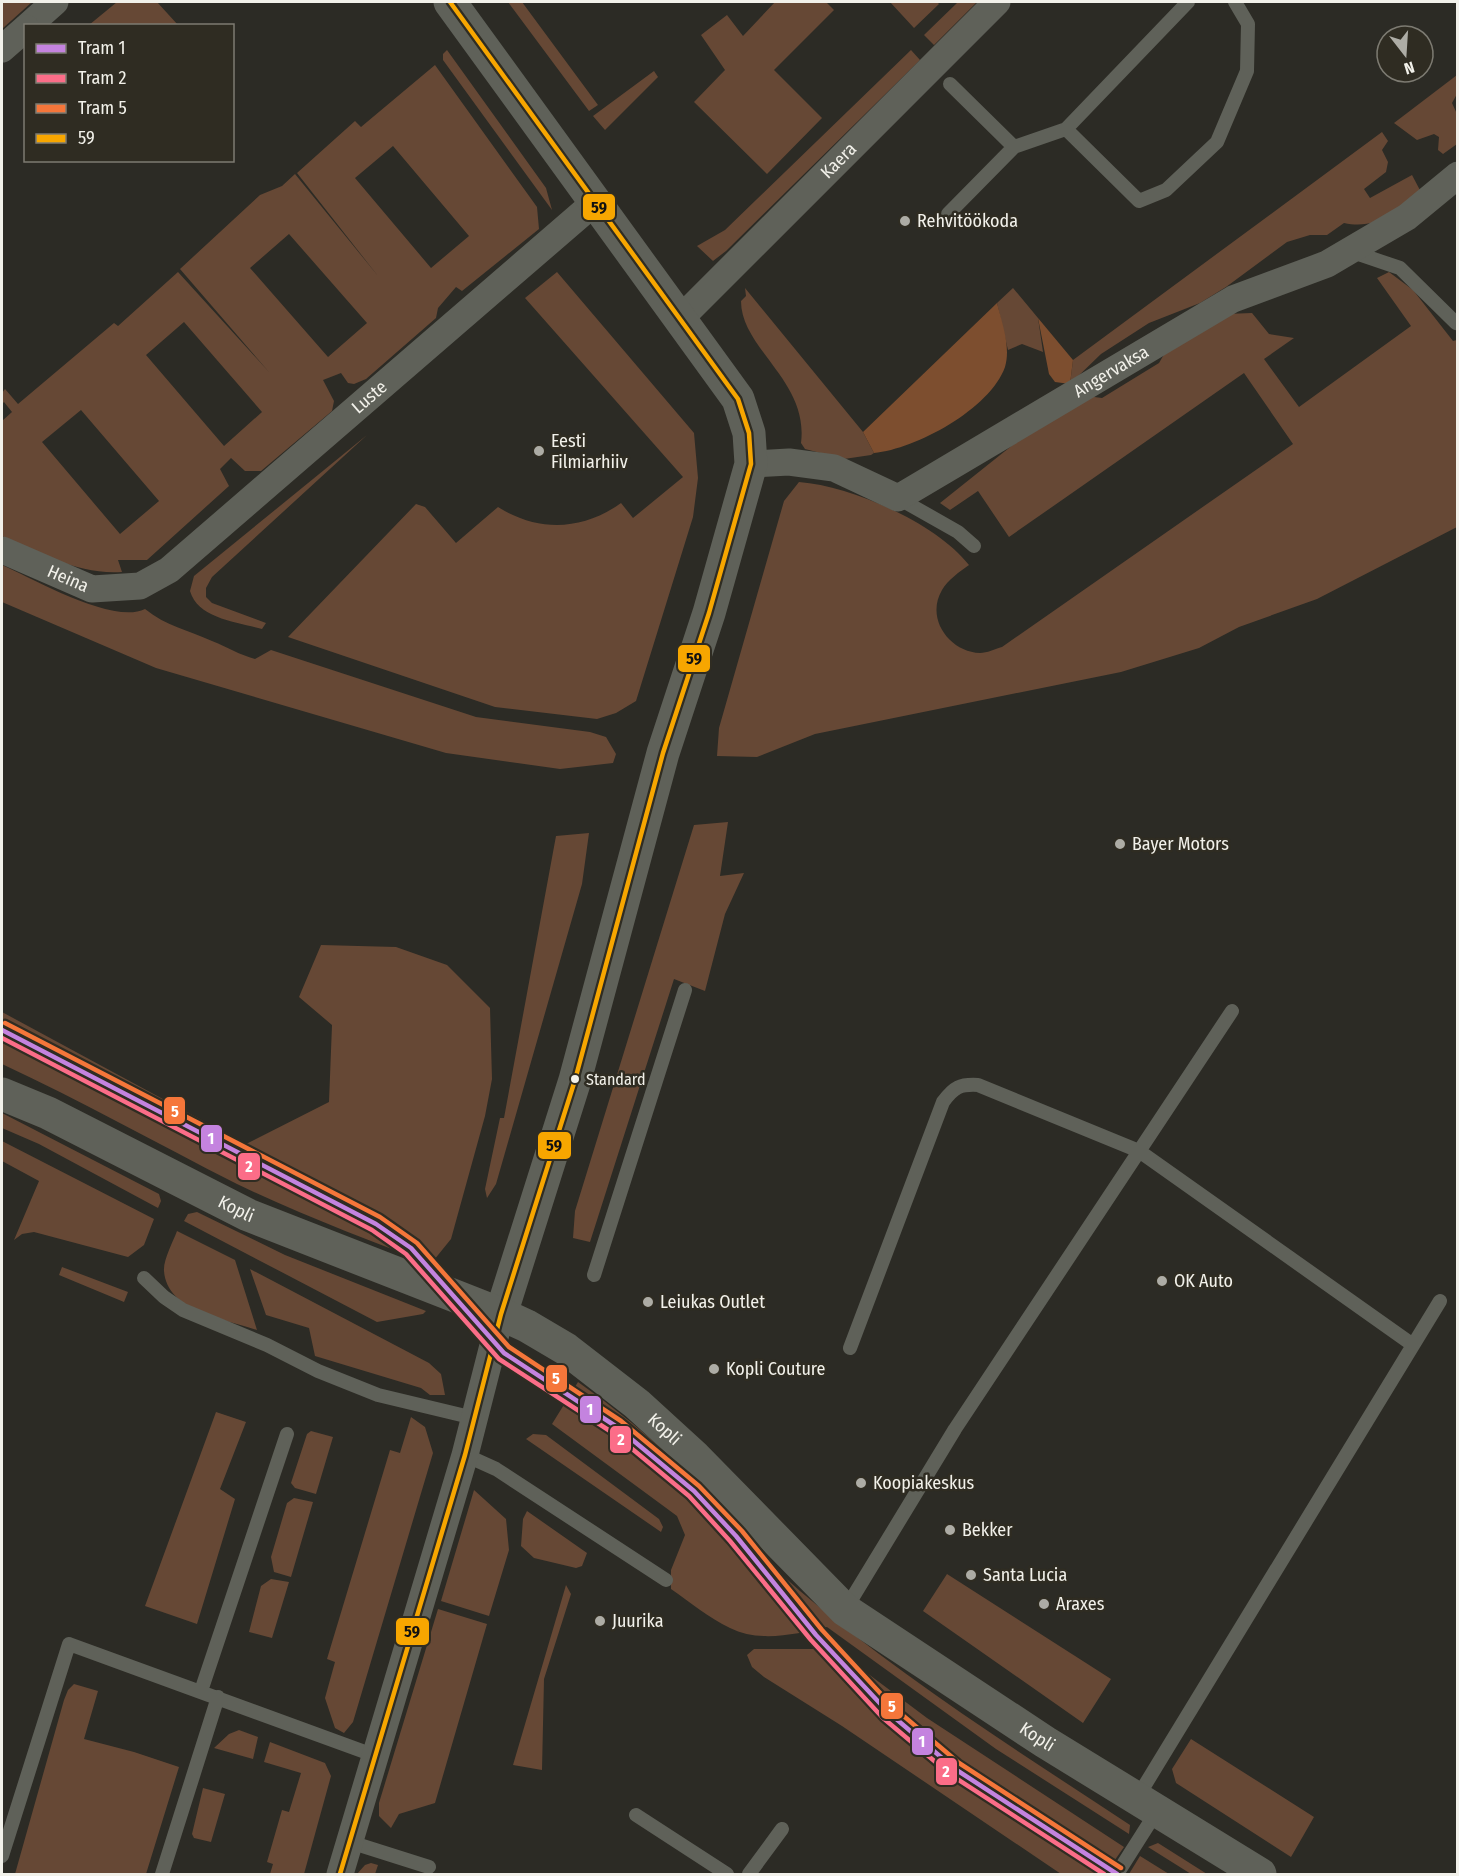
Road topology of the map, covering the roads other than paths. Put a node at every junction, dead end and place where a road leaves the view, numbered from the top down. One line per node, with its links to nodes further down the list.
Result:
1 (55, 2): 6 (street)
2 (450, 2): 13 (street)
3 (997, 2): 16 (street, Kaera)
4 (1188, 2): 10 (lane)
5 (1235, 2): 10 (lane)
6 (30, 24)
7 (24, 30): 8 (street)
8 (2, 49)
9 (950, 84): 11 (lane)
10 (1066, 129): 11 (lane)
11 (1014, 147): 14 (lane)
12 (1458, 175): 15 (street, Angervaksa)
13 (594, 202): 16 (street); 22 (street, Luste)
14 (948, 214)
15 (1350, 251): 17 (lane); 19 (street, Angervaksa)
16 (680, 319): 18 (street)
17 (1458, 322)
18 (752, 464): 19 (street); 30 (street)
19 (898, 498): 20 (lane)
20 (974, 546)
21 (2, 550): 22 (street, Heina)
22 (140, 586)
23 (685, 990): 27 (lane)
24 (1232, 1011): 26 (lane)
25 (2, 1094): 30 (street, Kopli)
26 (1138, 1151): 31 (lane); 32 (lane); 37 (lane)
27 (594, 1275)
28 (144, 1278): 33 (lane)
29 (1440, 1301): 31 (lane)
30 (501, 1314): 33 (street); 37 (street, Kopli)
31 (1413, 1345): 41 (lane)
32 (850, 1348)
33 (474, 1418): 35 (street)
34 (287, 1434): 38 (lane)
35 (465, 1455): 36 (lane); 40 (street)
36 (666, 1580)
37 (845, 1610): 41 (street, Kopli)
38 (201, 1691): 39 (lane); 45 (lane)
39 (218, 1697): 40 (lane); 47 (lane)
40 (376, 1756): 44 (street)
41 (1147, 1804): 51 (lane); 52 (street, Kopli)
42 (636, 1815): 49 (lane)
43 (782, 1829): 50 (lane)
44 (350, 1842): 46 (lane); 48 (street)
45 (2, 1856)
46 (429, 1868)
47 (162, 1875)
48 (340, 1875)
49 (727, 1875)
50 (749, 1875)
51 (1117, 1875)
52 (1260, 1875)

